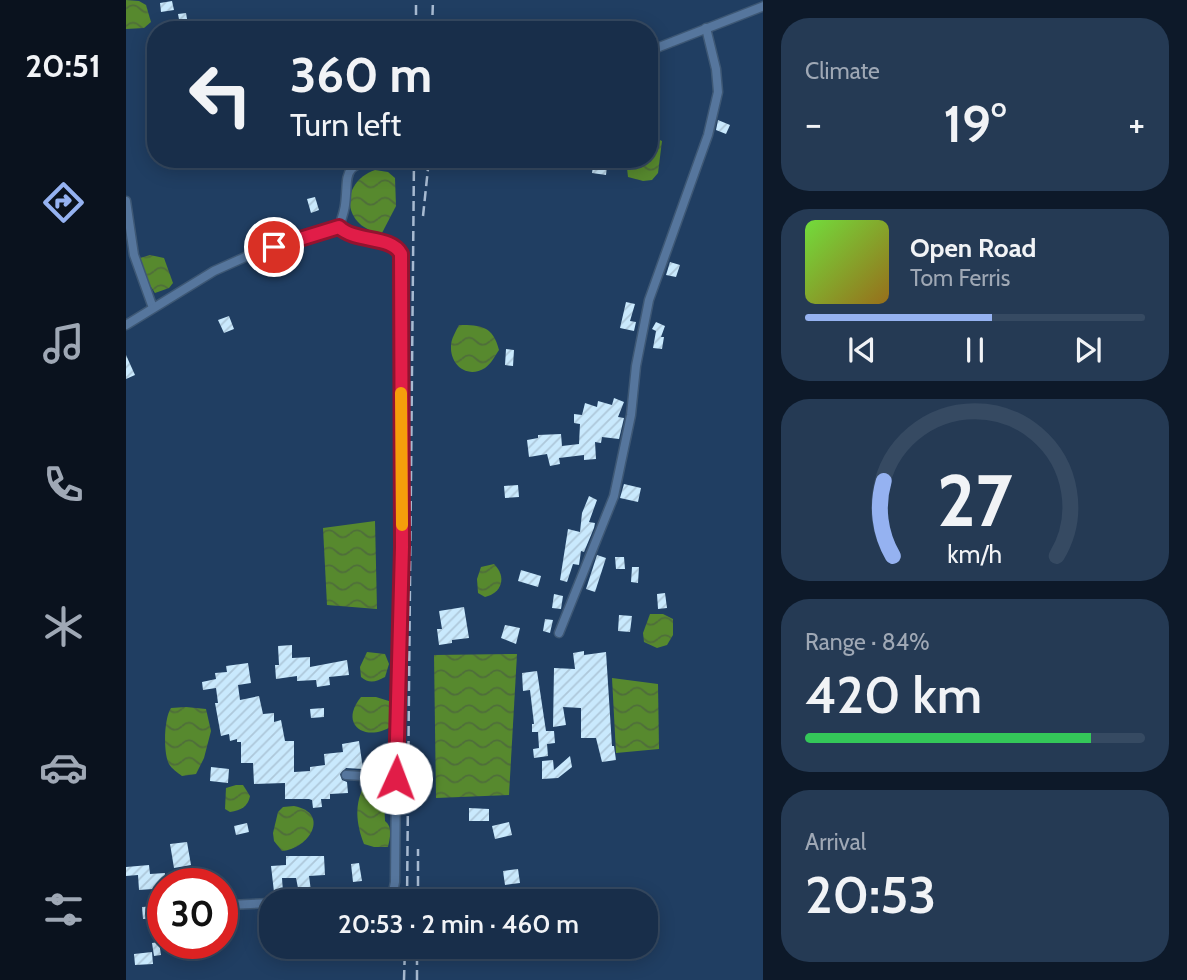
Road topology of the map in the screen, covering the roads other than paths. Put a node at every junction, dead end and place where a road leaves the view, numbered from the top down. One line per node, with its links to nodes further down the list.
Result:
1 (763, 6): 2 (street)
2 (706, 28): 3 (street); 9 (street)
3 (658, 47)
4 (352, 168): 6 (street)
5 (126, 201): 7 (street)
6 (339, 227): 7 (street); 11 (street)
7 (153, 308): 8 (street)
8 (126, 325)
9 (559, 633)
10 (346, 775): 11 (street)
11 (396, 778): 12 (street)
12 (394, 889)
13 (259, 904): 14 (street)
14 (238, 905)

